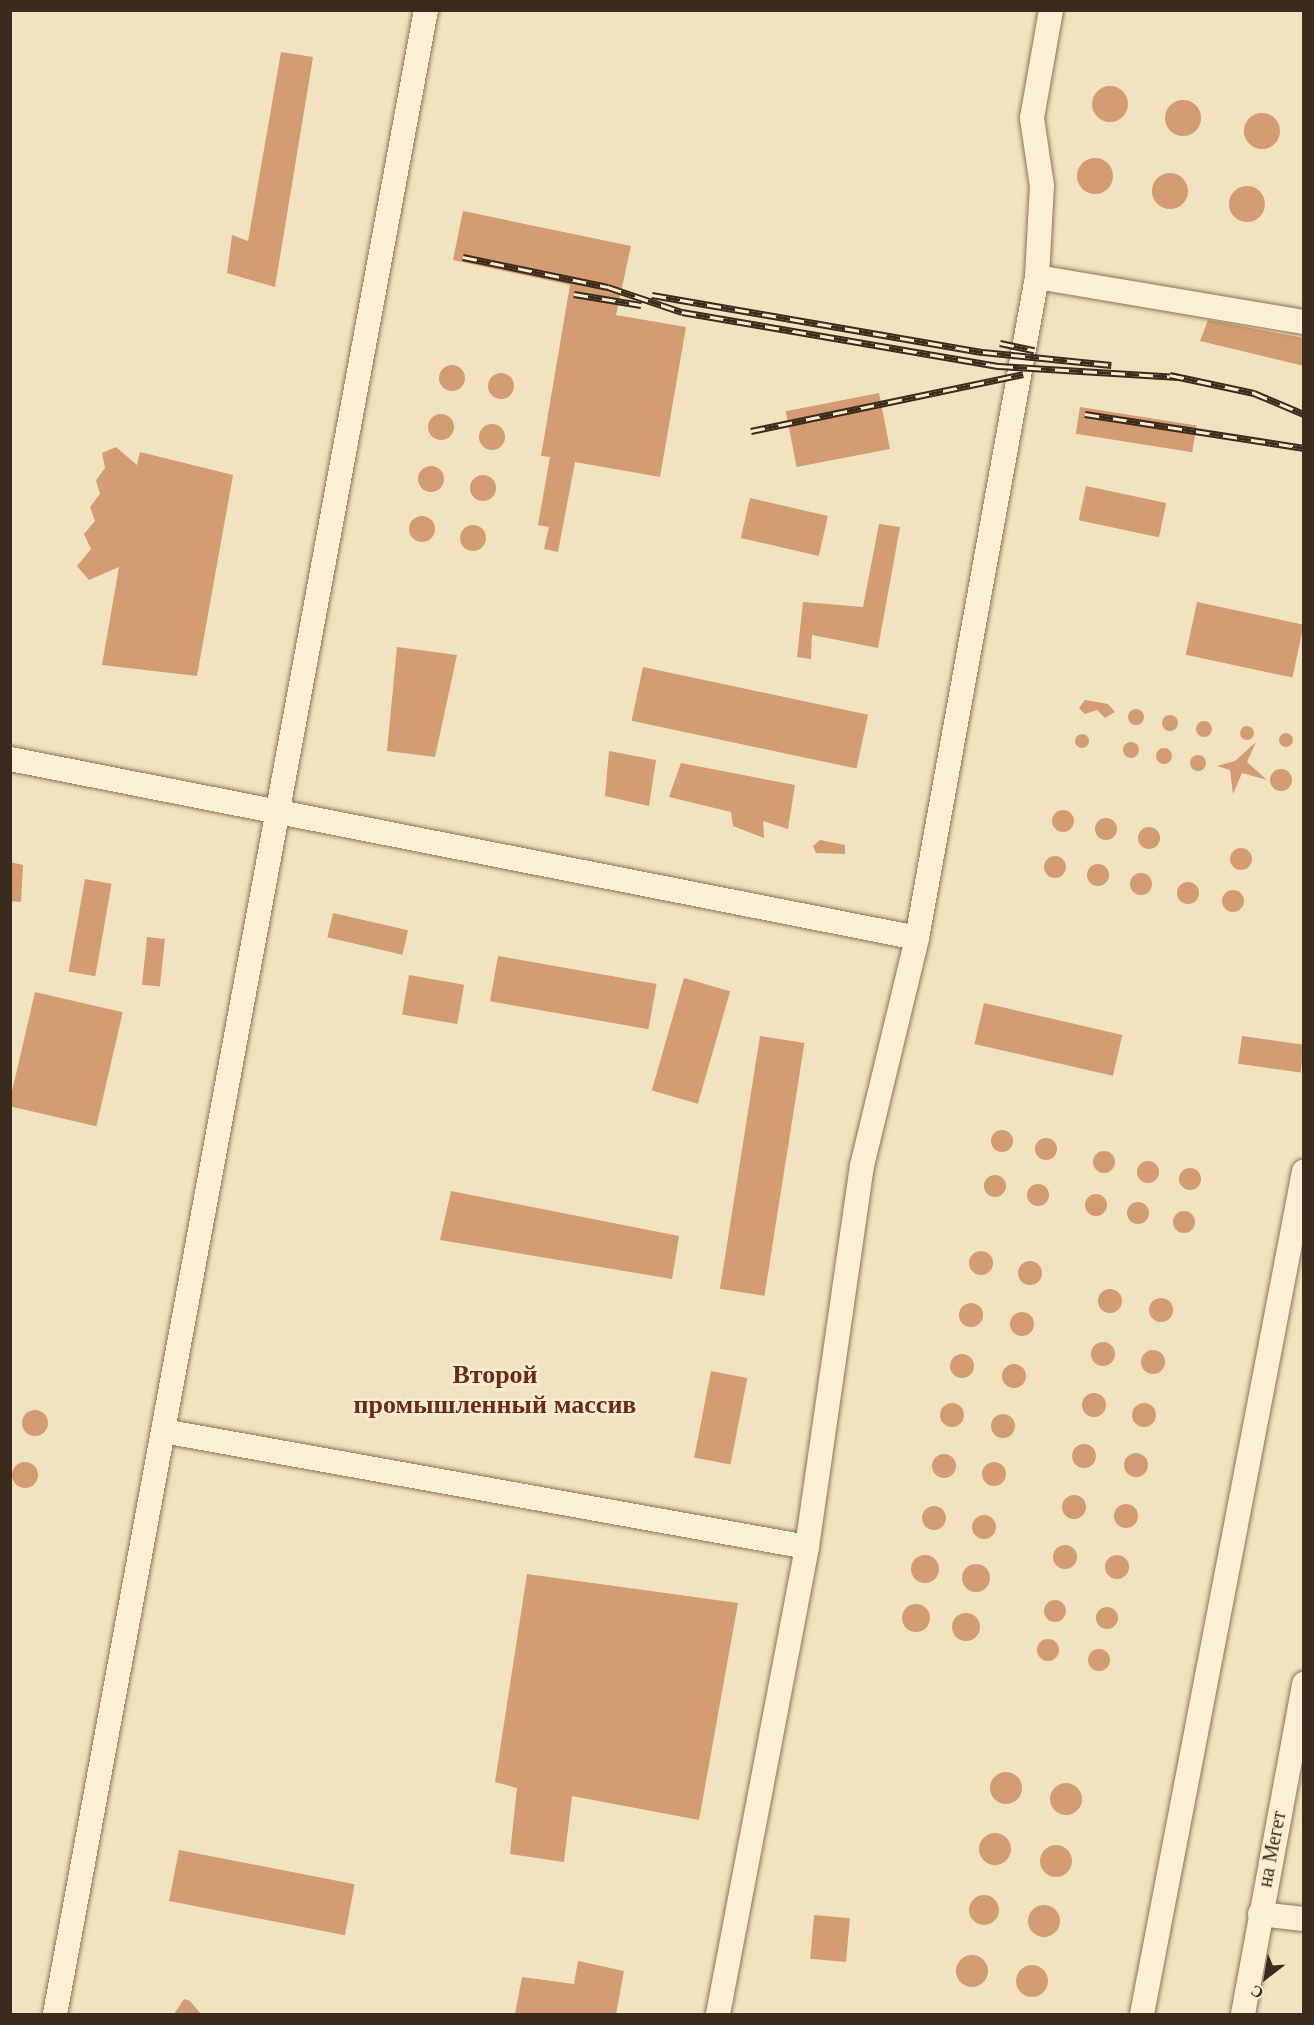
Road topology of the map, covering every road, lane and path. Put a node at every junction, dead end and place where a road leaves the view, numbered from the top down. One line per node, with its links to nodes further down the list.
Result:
1 (426, 10): 6 (street)
2 (1051, 10): 3 (street)
3 (1037, 277): 4 (street); 7 (street)
4 (1304, 322)
5 (10, 759): 6 (street)
6 (276, 810): 7 (street); 9 (street)
7 (917, 938): 10 (street)
8 (1304, 1171): 16 (street)
9 (163, 1431): 10 (street); 14 (street)
10 (807, 1547): 15 (street)
11 (1303, 1689): 12 (street, на Мегет)
12 (1260, 1914): 13 (street); 17 (street, на Мегет)
13 (1304, 1919)
14 (55, 2014)
15 (718, 2014)
16 (1142, 2014)
17 (1243, 2014)

